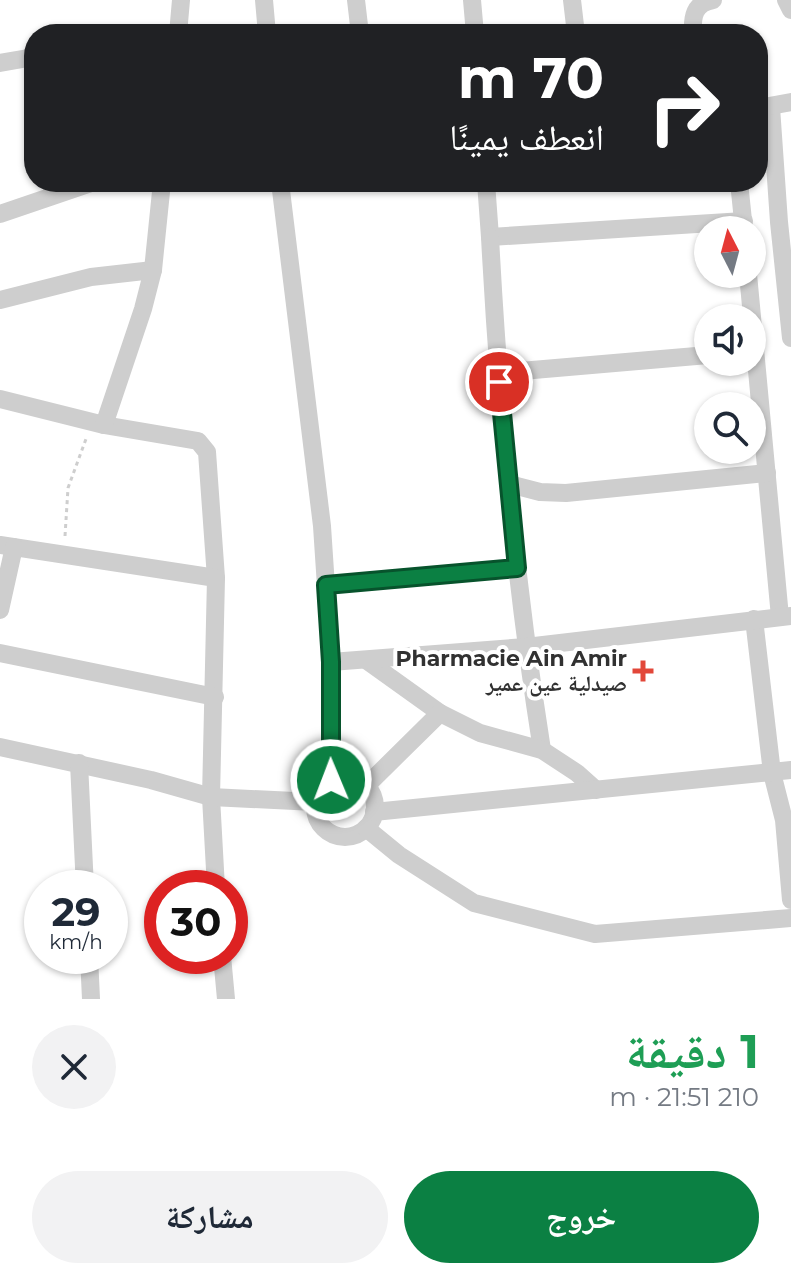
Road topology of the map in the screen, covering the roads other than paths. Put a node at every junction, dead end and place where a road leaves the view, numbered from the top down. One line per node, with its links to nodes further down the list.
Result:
1 (181, 0): 9 (street)
2 (264, 0): 10 (street)
3 (356, 0): 11 (street)
4 (472, 0): 12 (street)
5 (572, 0): 13 (street)
6 (713, 0): 14 (street)
7 (786, 0): 8 (street)
8 (791, 10)
9 (179, 24)
10 (266, 24)
11 (359, 24)
12 (474, 24)
13 (575, 24)
14 (692, 24)
15 (24, 59): 16 (street)
16 (0, 63)
17 (791, 102): 18 (street)
18 (768, 106)
19 (768, 129): 27 (street)
20 (65, 192): 25 (street)
21 (161, 192): 30 (street)
22 (281, 192): 43 (street)
23 (487, 192): 29 (street)
24 (740, 192): 26 (street)
25 (0, 214)
26 (743, 216)
27 (785, 221): 32 (street)
28 (694, 228): 29 (street)
29 (490, 237): 34 (street)
30 (153, 270): 31 (street); 37 (street)
31 (0, 300)
32 (791, 338)
33 (694, 356): 34 (street)
34 (498, 373): 39 (street)
35 (757, 376): 38 (street)
36 (0, 399): 37 (street)
37 (97, 423): 42 (street)
38 (767, 473): 39 (street); 45 (street)
39 (509, 484): 41 (street)
40 (7, 546): 42 (street); 44 (street)
41 (517, 568): 43 (street); 47 (street)
42 (216, 578): 51 (street)
43 (326, 585): 50 (street)
44 (0, 610)
45 (785, 616): 46 (street)
46 (754, 619): 47 (street); 57 (street)
47 (526, 647): 49 (street); 54 (street)
48 (0, 653): 51 (street)
49 (366, 660): 50 (street); 52 (street)
50 (331, 662): 58 (street)
51 (215, 697): 61 (street)
52 (440, 713): 54 (street); 59 (street)
53 (0, 747): 55 (street)
54 (542, 750): 60 (street)
55 (79, 763): 61 (street); 64 (street)
56 (791, 770): 57 (street)
57 (772, 773): 60 (street); 66 (street)
58 (331, 780): 59 (street); 62 (street)
59 (366, 786): 63 (street)
60 (596, 790): 63 (street)
61 (211, 797): 62 (street); 65 (street)
62 (315, 802): 63 (street)
63 (370, 820): 67 (street)
64 (84, 870)
65 (215, 870)
66 (791, 900)
67 (791, 918)
68 (90, 974): 70 (street)
69 (224, 974): 71 (street)
70 (91, 999)
71 (226, 999)

